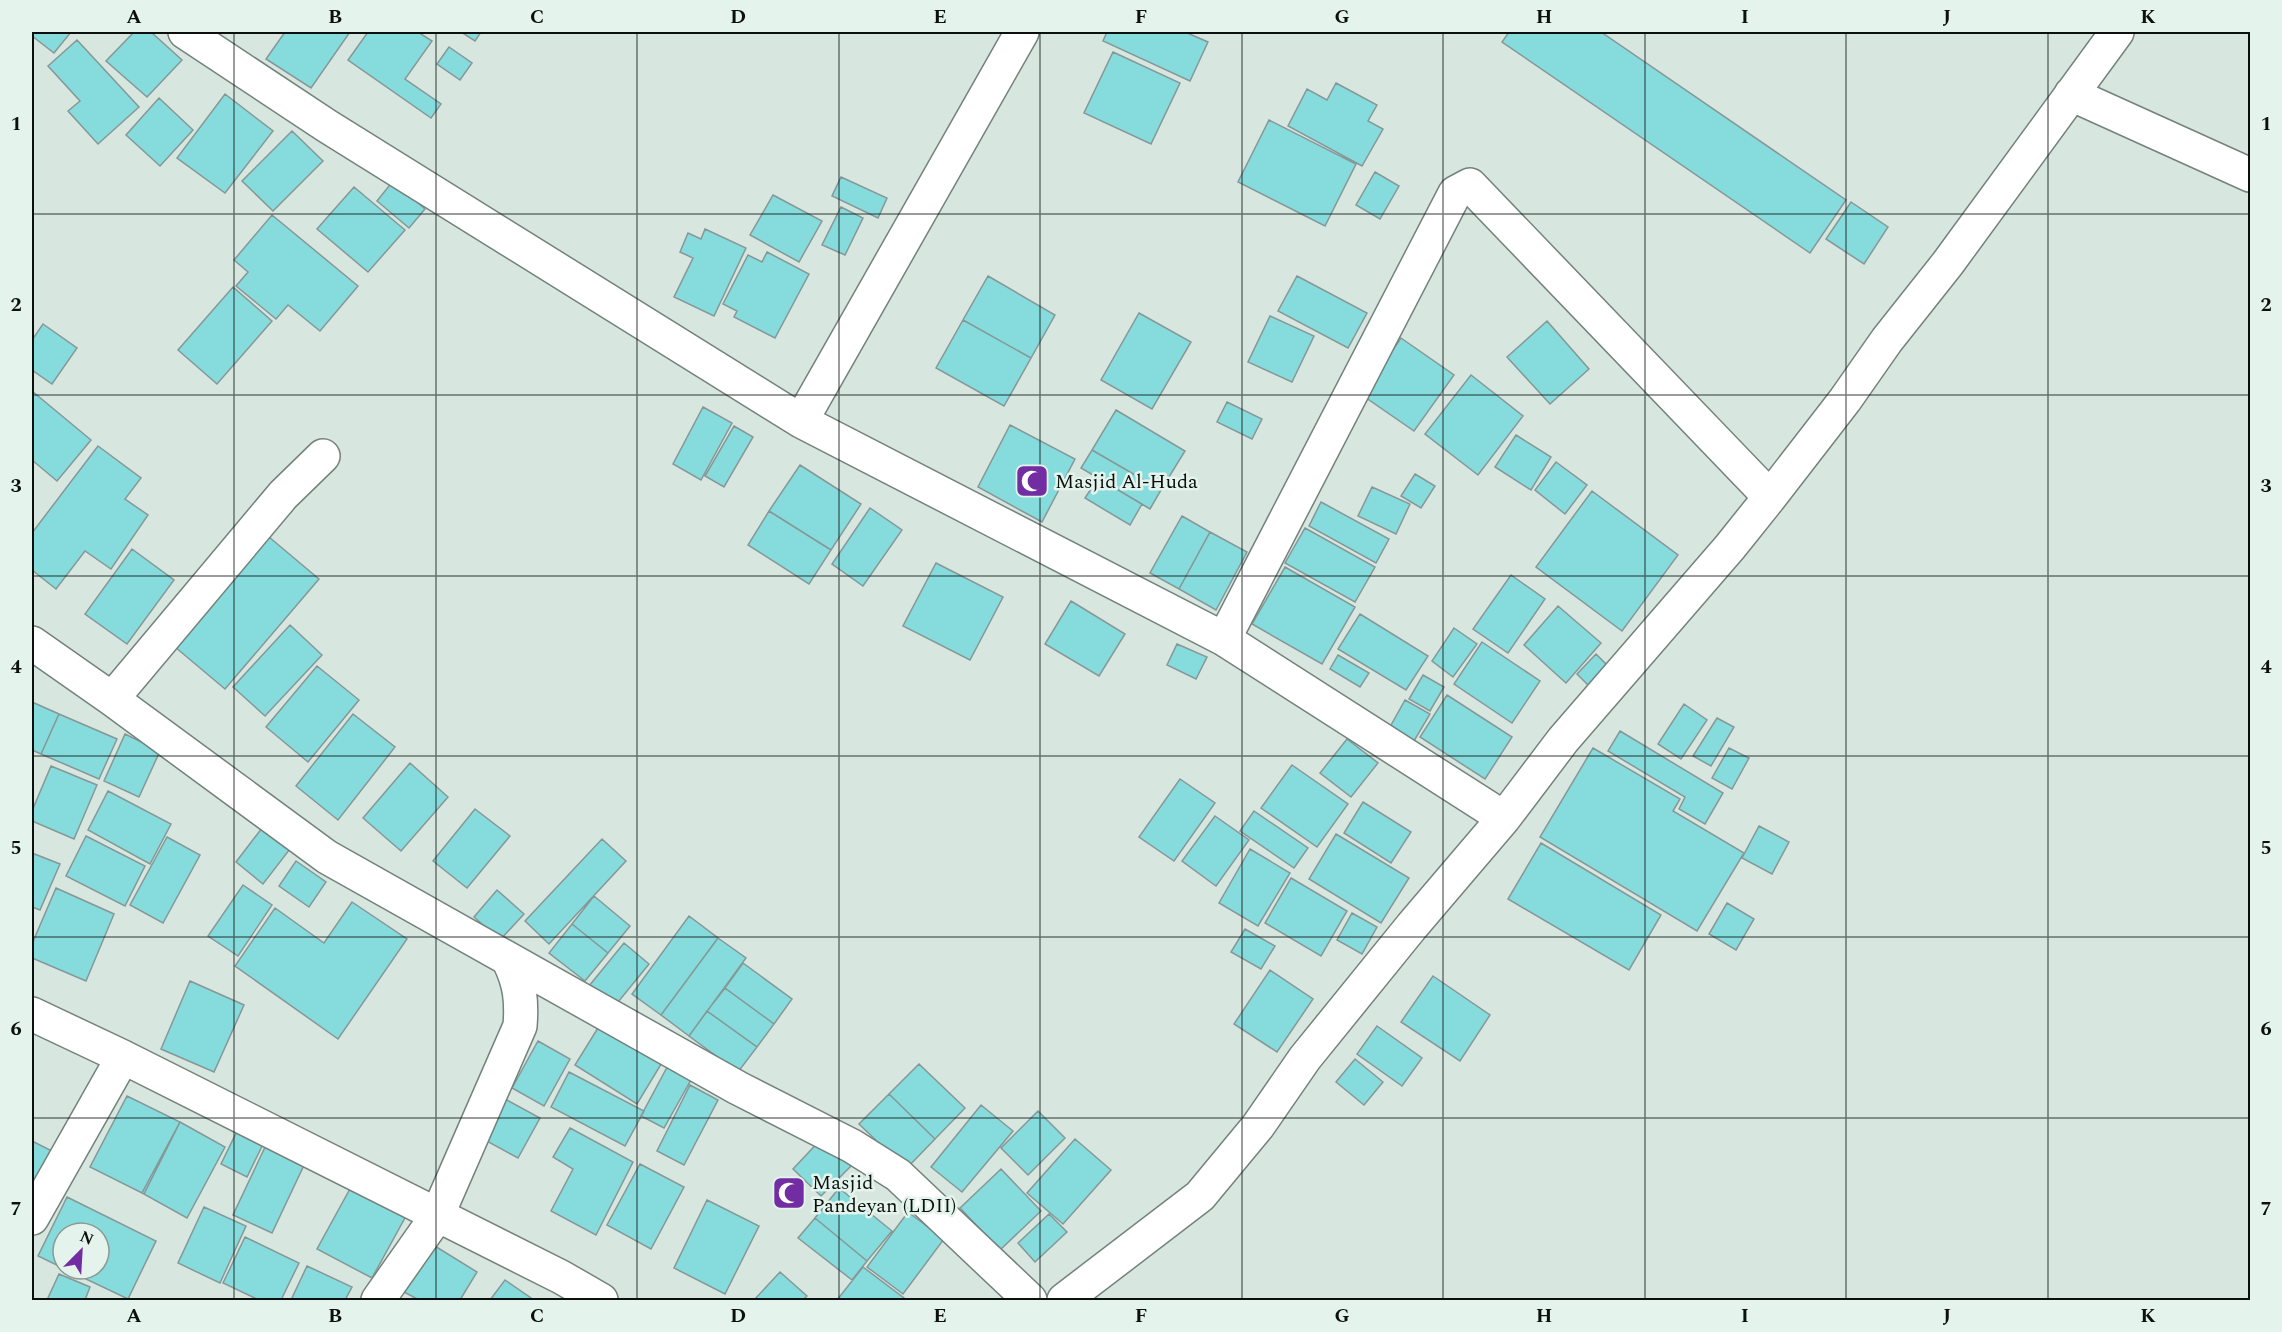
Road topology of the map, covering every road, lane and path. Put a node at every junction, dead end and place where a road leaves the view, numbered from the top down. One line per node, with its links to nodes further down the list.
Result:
1 (185, 32): 6 (street)
2 (1022, 32): 6 (street)
3 (2117, 32): 4 (street)
4 (2071, 94): 5 (street); 8 (street)
5 (2250, 175)
6 (801, 421): 9 (street)
7 (323, 456): 11 (street)
8 (1770, 497): 9 (street); 12 (street)
9 (1224, 639): 12 (street)
10 (32, 643): 11 (street)
11 (112, 699): 13 (street)
12 (1504, 818): 21 (street)
13 (509, 961): 16 (street); 20 (street)
14 (32, 1014): 15 (street)
15 (123, 1057): 16 (street); 17 (street)
16 (436, 1216): 18 (street); 19 (street)
17 (32, 1218)
18 (378, 1300)
19 (601, 1300)
20 (1030, 1300)
21 (1064, 1300)

